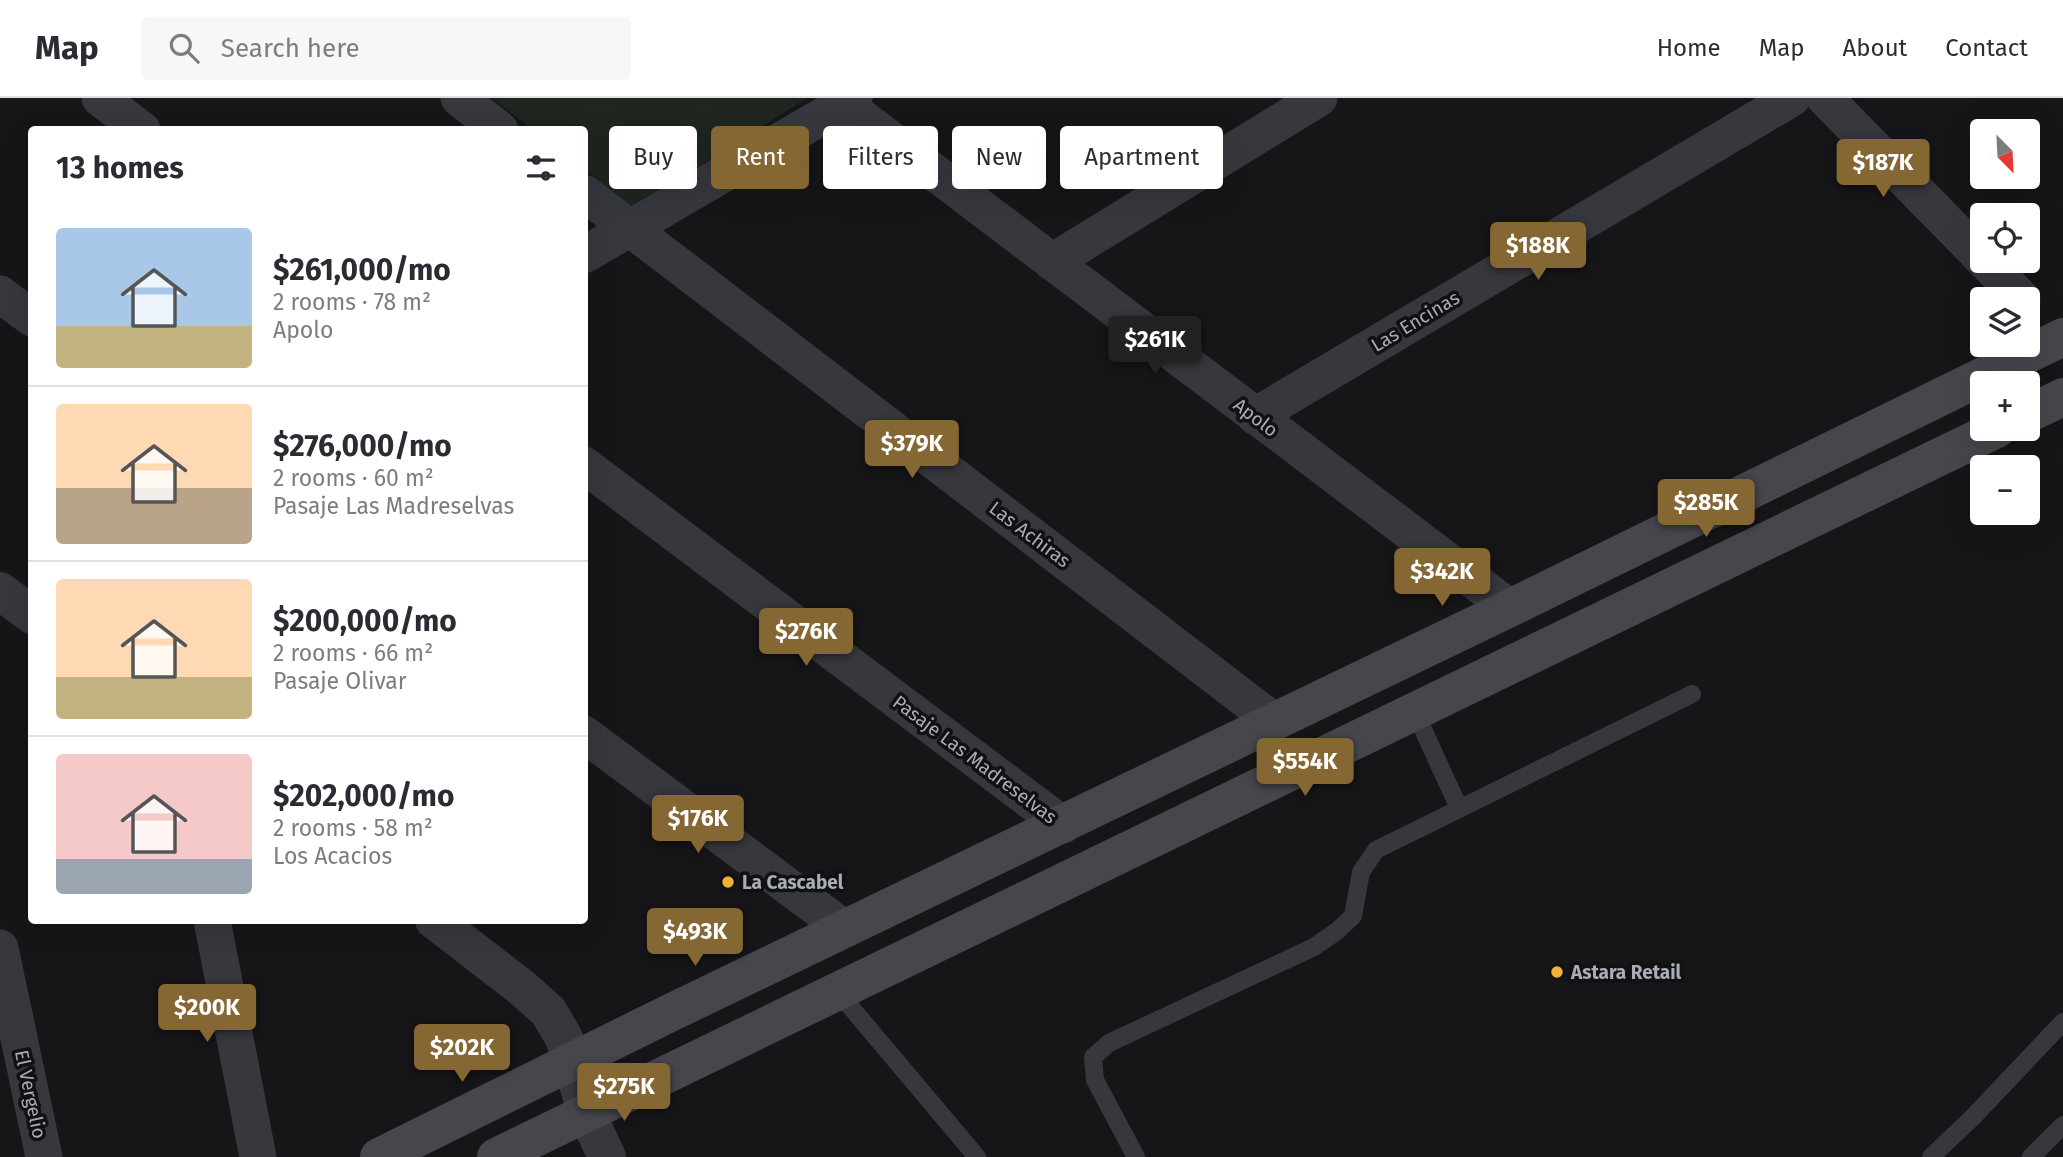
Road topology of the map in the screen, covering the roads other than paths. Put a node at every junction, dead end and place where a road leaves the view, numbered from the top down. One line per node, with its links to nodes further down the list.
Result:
1 (100, 98): 7 (street)
2 (459, 98): 8 (street)
3 (1319, 98): 13 (street)
4 (1792, 98): 22 (street, Las Encinas)
5 (1825, 98): 11 (street)
6 (845, 100): 10 (street); 13 (street, Apolo)
7 (137, 126)
8 (495, 126)
9 (588, 196): 10 (street, Las Achiras)
10 (630, 228): 12 (street); 30 (street, Las Achiras)
11 (1970, 246)
12 (588, 253)
13 (1052, 262): 22 (street, Apolo)
14 (1997, 273): 15 (street)
15 (2010, 287)
16 (0, 294): 17 (street)
17 (28, 315)
18 (2040, 317): 19 (street)
19 (2062, 338): 25 (main road)
20 (2063, 397): 21 (main road)
21 (2040, 408)
22 (1255, 416): 27 (street, Apolo)
23 (1972, 441): 26 (main road)
24 (588, 469): 33 (street, Pasaje Las Madreselvas)
25 (1668, 531): 26 (main road); 27 (main road)
26 (1691, 576): 29 (main road)
27 (1510, 608): 30 (main road)
28 (1692, 694): 32 (lane)
29 (1415, 712): 32 (lane); 38 (main road)
30 (1275, 722): 33 (main road)
31 (588, 737): 36 (street)
32 (1460, 808): 49 (lane)
33 (1063, 825): 36 (main road)
34 (213, 924): 44 (street)
35 (439, 924): 40 (street)
36 (845, 929): 40 (main road)
37 (0, 948): 43 (street, El Vergelio)
38 (838, 992): 41 (main road); 48 (lane)
39 (2063, 1022): 50 (lane)
40 (571, 1063): 41 (street); 45 (main road)
41 (587, 1114): 46 (main road); 47 (street)
42 (2063, 1125): 51 (lane)
43 (44, 1157)
44 (258, 1157)
45 (379, 1157)
46 (496, 1157)
47 (607, 1157)
48 (977, 1157)
49 (1136, 1157)
50 (1931, 1157)
51 (2031, 1157)

